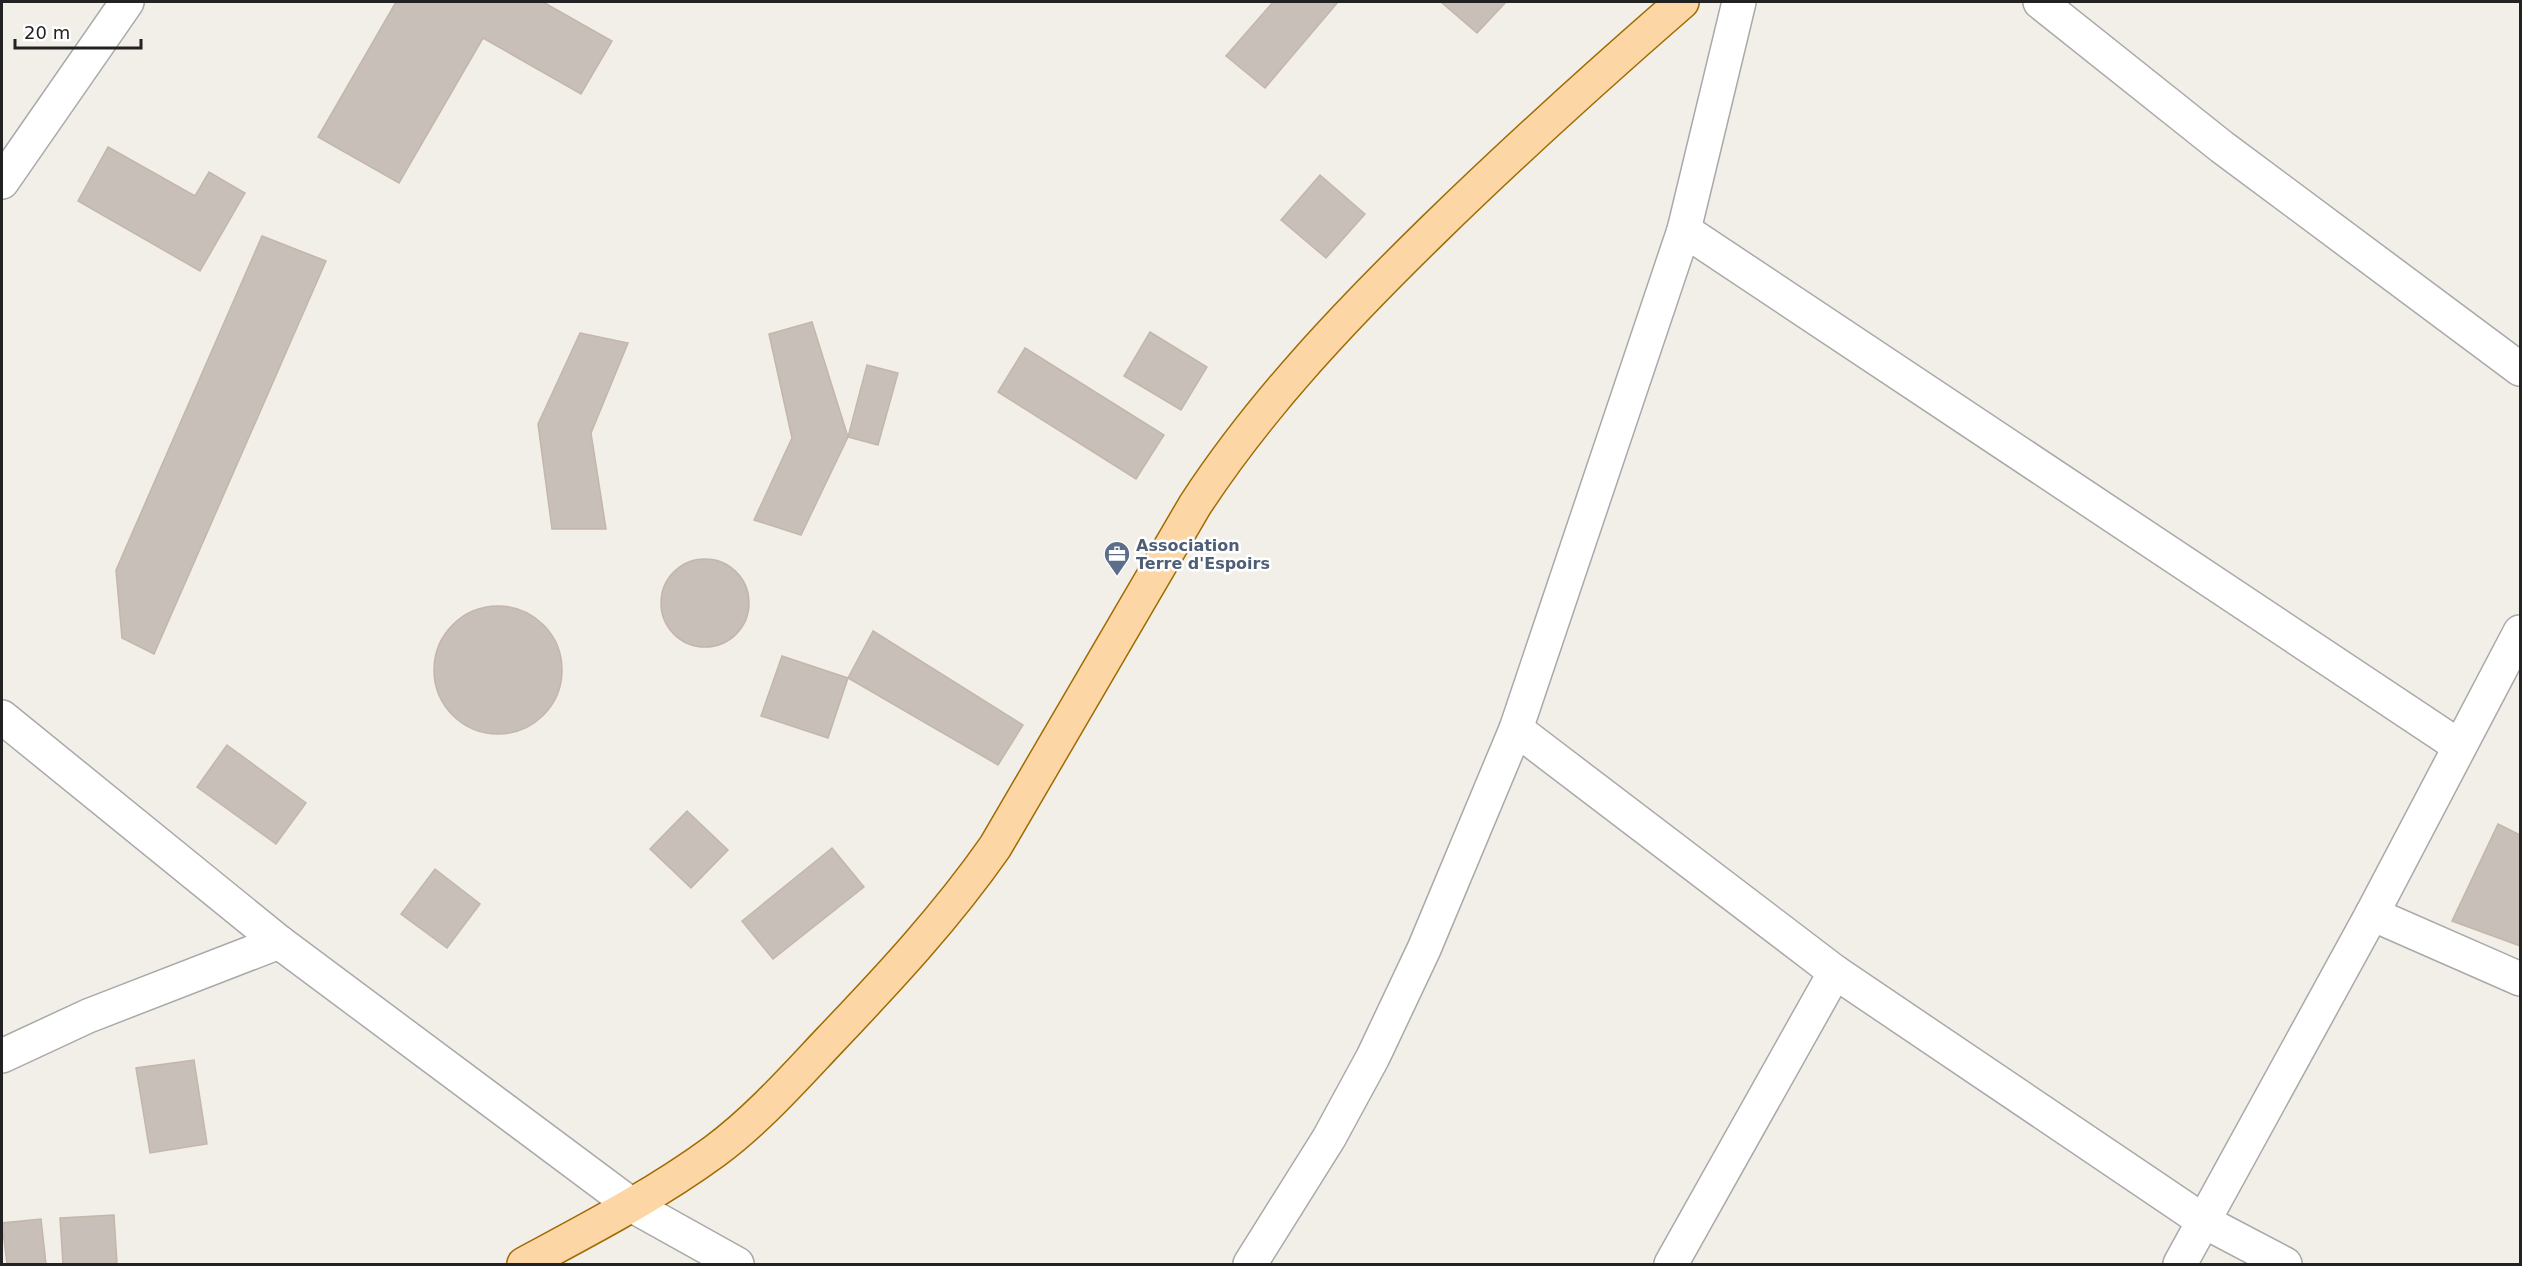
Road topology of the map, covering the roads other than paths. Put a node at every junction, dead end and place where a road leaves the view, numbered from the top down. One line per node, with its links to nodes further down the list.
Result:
1 (127, 2): 5 (street)
2 (1682, 2): 17 (main road)
3 (1739, 2): 6 (street)
4 (2040, 2): 7 (street)
5 (2, 180)
6 (1684, 230): 10 (street); 11 (street)
7 (2520, 369)
8 (2520, 632): 11 (street)
9 (2, 717): 13 (street)
10 (1516, 729): 14 (street); 21 (street)
11 (2459, 746): 12 (street)
12 (2372, 914): 15 (street); 18 (street)
13 (279, 942): 16 (street); 17 (street)
14 (1835, 972): 18 (street); 22 (street)
15 (2520, 979)
16 (4, 1050)
17 (633, 1206): 19 (main road); 20 (street)
18 (2205, 1222): 23 (street); 24 (street)
19 (524, 1264)
20 (737, 1264)
21 (1250, 1264)
22 (1671, 1264)
23 (2180, 1264)
24 (2285, 1264)

